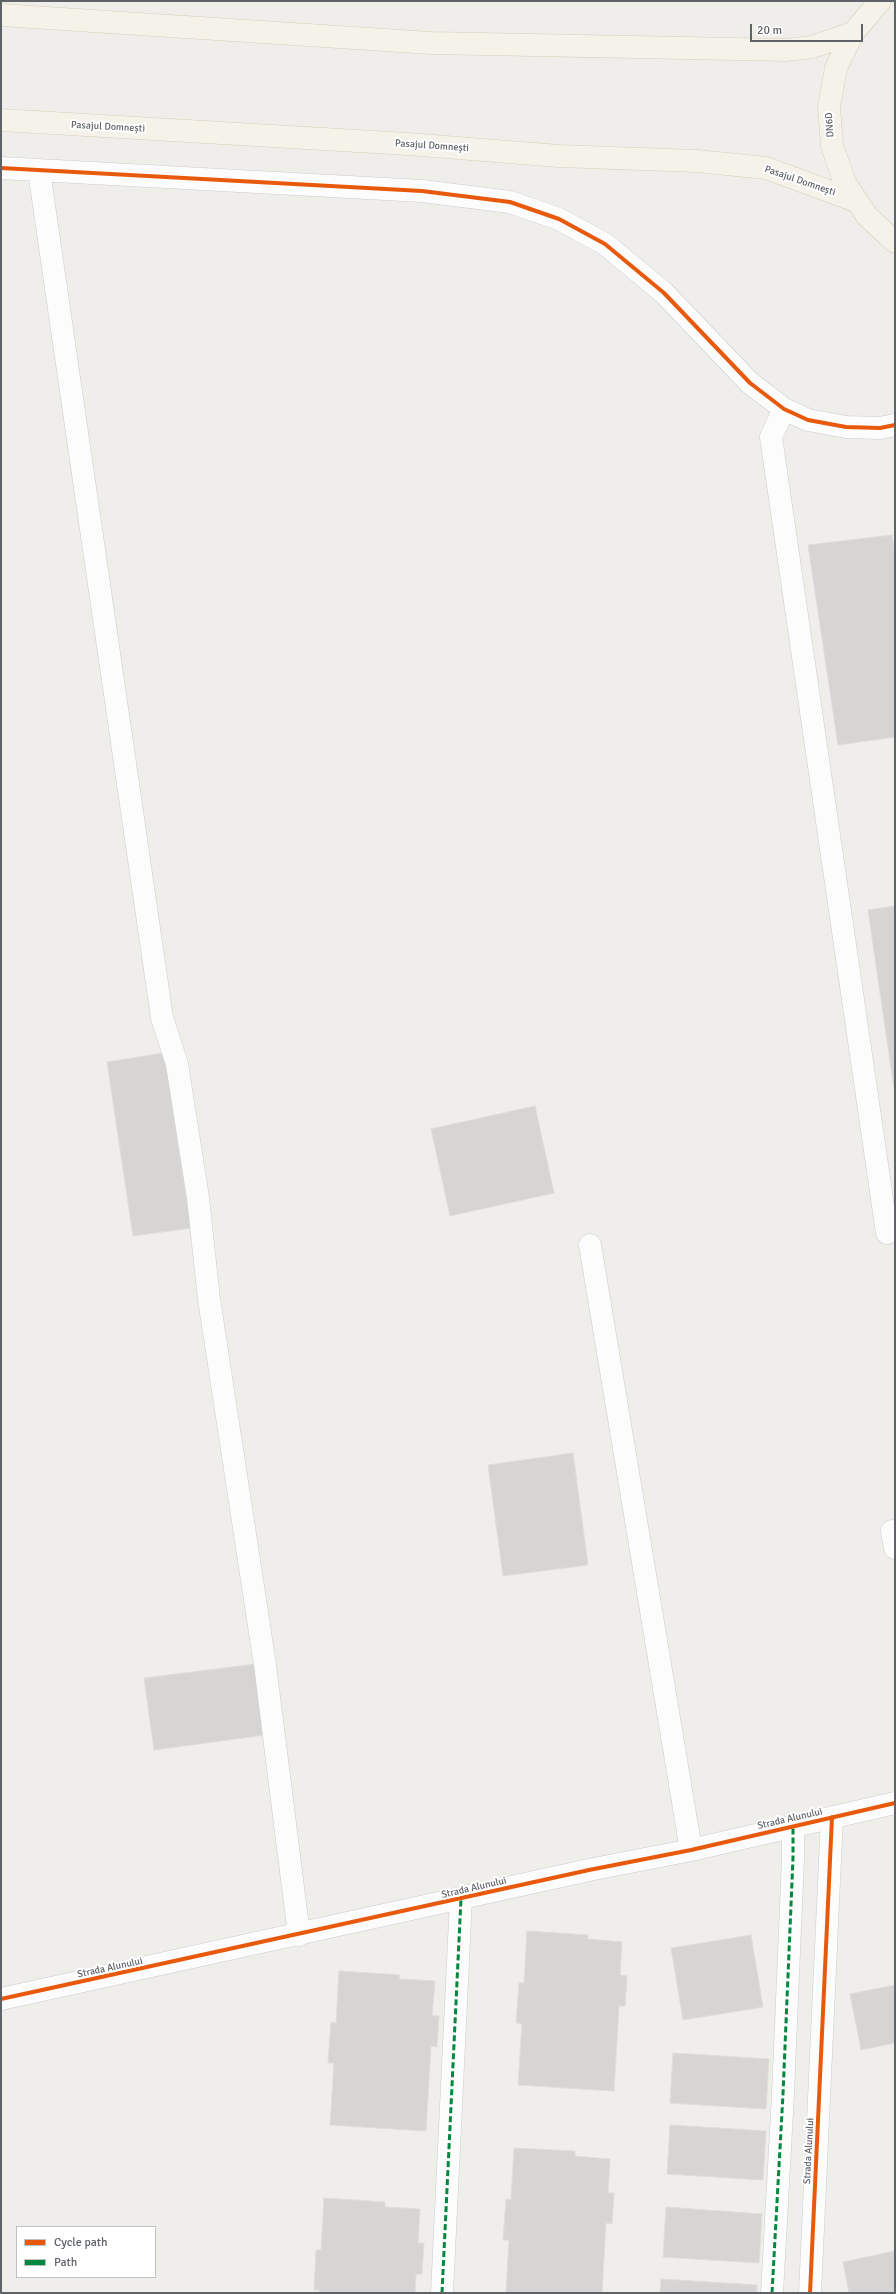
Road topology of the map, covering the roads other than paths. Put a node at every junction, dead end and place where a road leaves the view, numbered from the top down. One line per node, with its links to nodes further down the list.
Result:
1 (880, 1): 3 (main road, DN6D)
2 (1, 15): 3 (main road)
3 (853, 33): 7 (main road, DN6D)
4 (1, 120): 7 (main road, Pasajul Domnești)
5 (1, 168): 6 (street)
6 (38, 170): 9 (street); 18 (street)
7 (856, 201): 8 (main road, DN6D)
8 (895, 242)
9 (784, 409): 10 (street); 11 (street)
10 (895, 425)
11 (887, 1233)
12 (590, 1245): 16 (street)
13 (895, 1803): 14 (street, Strada Alunului)
14 (832, 1818): 15 (street, Strada Alunului); 22 (street, Strada Alunului)
15 (793, 1827): 16 (street, Strada Alunului); 21 (street)
16 (691, 1850): 17 (street, Strada Alunului)
17 (461, 1899): 18 (street, Strada Alunului); 20 (street)
18 (299, 1935): 19 (street, Strada Alunului)
19 (1, 2000)
20 (442, 2293)
21 (772, 2293)
22 (810, 2293)

